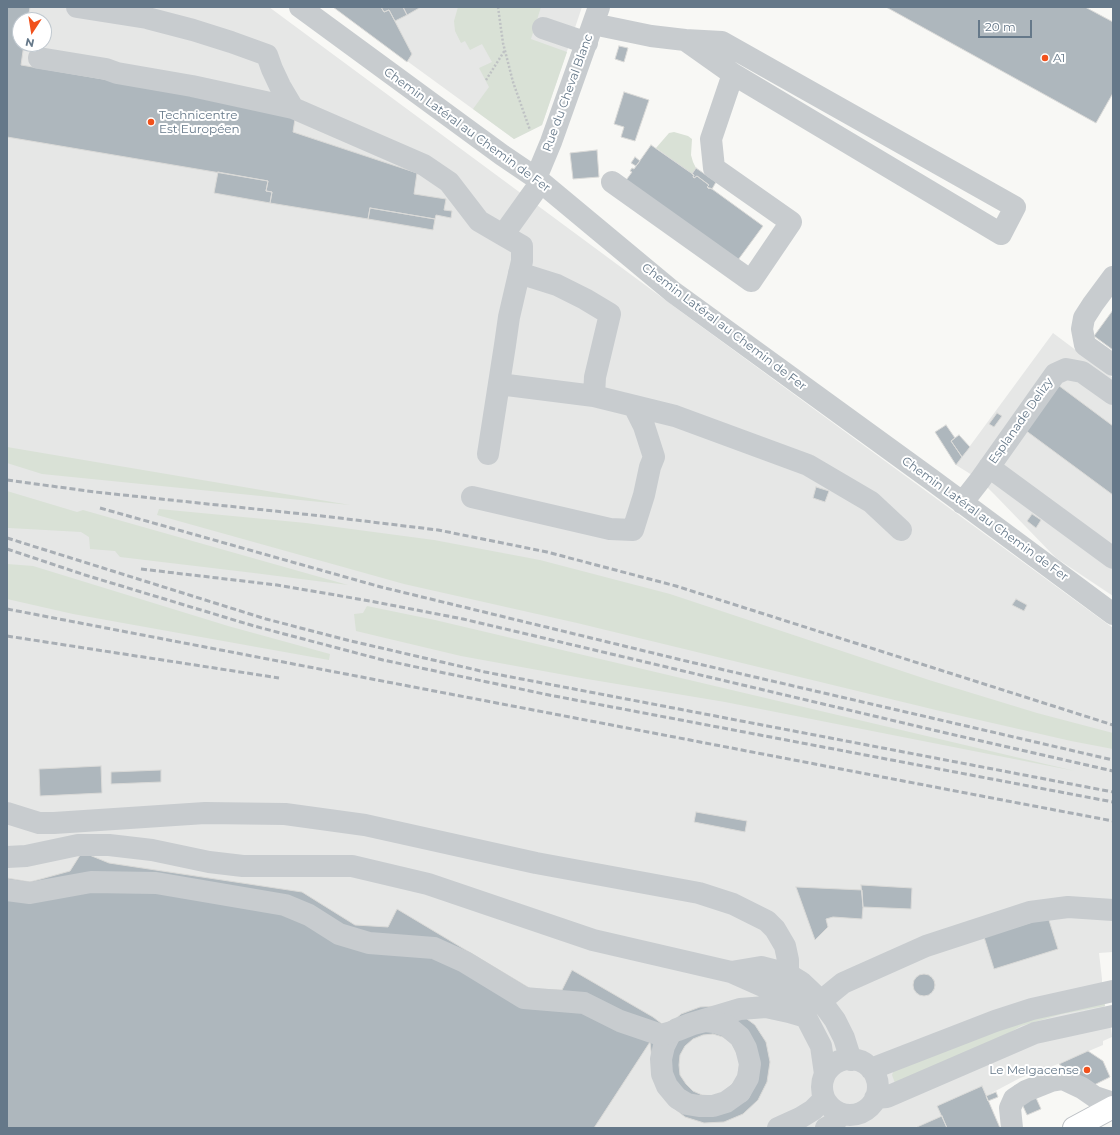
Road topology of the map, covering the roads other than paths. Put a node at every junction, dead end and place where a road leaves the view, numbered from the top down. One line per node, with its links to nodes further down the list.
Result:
1 (77, 7): 3 (street)
2 (300, 7): 10 (street, Chemin Latéral au Chemin de Fer)
3 (146, 13): 9 (street)
4 (593, 25): 5 (street); 6 (street); 10 (street, Rue du Cheval Blanc)
5 (543, 28)
6 (685, 40): 8 (street); 8 (street)
7 (39, 58): 9 (street)
8 (733, 74): 11 (street)
9 (293, 108): 12 (street)
10 (538, 180): 12 (street, Rue du Cheval Blanc); 23 (street, Chemin Latéral au Chemin de Fer)
11 (612, 182)
12 (503, 235): 13 (street)
13 (519, 273): 16 (street); 18 (street)
14 (1113, 277): 15 (street)
15 (1113, 365)
16 (499, 384): 18 (street); 20 (street)
17 (1113, 394): 21 (street, Esplanade Delizy)
18 (594, 396): 19 (street)
19 (634, 406): 22 (street); 24 (street)
20 (488, 454)
21 (989, 467): 23 (street, Esplanade Delizy); 25 (street)
22 (472, 497)
23 (962, 503): 26 (street, Chemin Latéral au Chemin de Fer)
24 (901, 530)
25 (1113, 558)
26 (1113, 614)
27 (7, 813): 32 (street)
28 (7, 857): 31 (street)
29 (7, 890): 36 (street, bridge)
30 (1113, 910): 34 (street)
31 (731, 972): 32 (street); 36 (street)
32 (788, 974): 34 (street)
33 (1113, 991): 38 (street)
34 (821, 1001): 37 (street)
35 (1113, 1016): 41 (street)
36 (806, 1017): 39 (street)
37 (851, 1060): 38 (street); 39 (street)
38 (871, 1069): 41 (street)
39 (825, 1074): 40 (street)
40 (824, 1098): 44 (street); 45 (street)
41 (875, 1098): 44 (street)
42 (1113, 1103): 47 (street)
43 (1113, 1107): 48 (main road)
44 (842, 1114): 46 (street)
45 (778, 1128)
46 (826, 1128)
47 (1012, 1128)
48 (1074, 1128)

